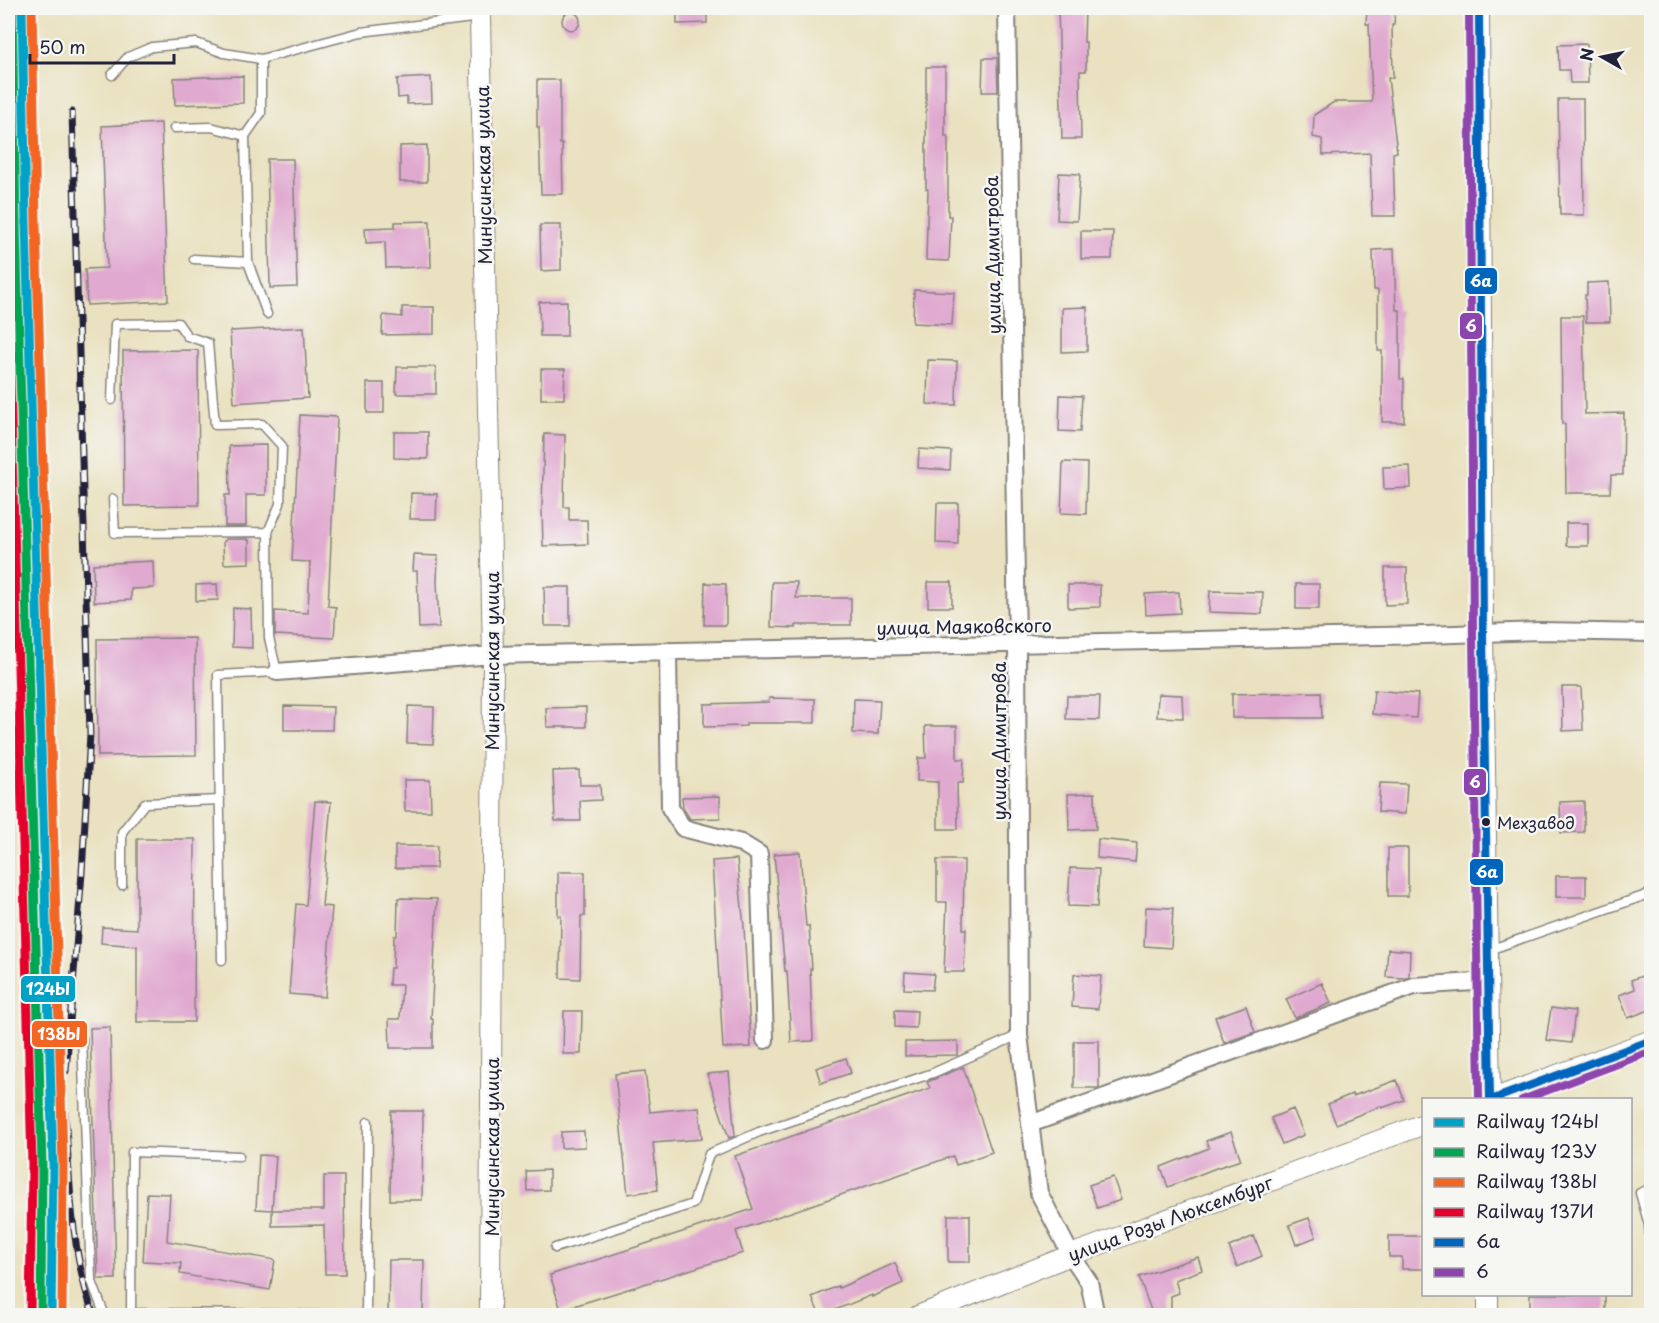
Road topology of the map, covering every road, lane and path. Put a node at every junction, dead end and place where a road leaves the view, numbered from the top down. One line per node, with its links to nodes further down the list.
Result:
1 (1007, 8): 16 (street, улица Димитрова)
2 (1479, 8): 15 (street)
3 (481, 12): 4 (lane); 18 (street, Минусинская улица)
4 (261, 59): 5 (lane); 7 (lane)
5 (112, 75)
6 (174, 128): 7 (lane)
7 (245, 136): 9 (lane)
8 (194, 259): 9 (lane)
9 (248, 262): 10 (lane)
10 (267, 314)
11 (111, 399): 13 (lane)
12 (113, 499): 13 (lane)
13 (268, 532): 19 (lane)
14 (1652, 633): 15 (street, улица Маяковского)
15 (1483, 634): 16 (street, улица Маяковского); 23 (street)
16 (1017, 644): 17 (street, улица Маяковского); 26 (street, улица Димитрова)
17 (668, 651): 18 (street, улица Маяковского); 28 (street)
18 (492, 655): 19 (street, улица Маяковского); 46 (street, Минусинская улица)
19 (277, 672): 20 (lane)
20 (220, 800): 21 (lane); 24 (lane)
21 (122, 885)
22 (1652, 893): 23 (lane)
23 (1489, 950): 25 (street)
24 (222, 960)
25 (1489, 981): 30 (street); 33 (street)
26 (1019, 1035): 33 (street, улица Димитрова); 37 (lane)
27 (82, 1038): 43 (lane)
28 (765, 1040)
29 (1652, 1040): 31 (street)
30 (1490, 1098)
31 (1495, 1098)
32 (368, 1122): 45 (lane)
33 (1030, 1124): 38 (street, улица Димитрова)
34 (1422, 1125): 38 (street, улица Розы Люксембург)
35 (239, 1156): 41 (lane)
36 (1652, 1188): 39 (lane)
37 (555, 1248)
38 (1071, 1255): 47 (street, улица Розы Люксембург); 48 (street, улица Димитрова)
39 (1652, 1270)
40 (1488, 1296): 49 (street)
41 (131, 1314): 42 (lane)
42 (272, 1315): 44 (lane)
43 (105, 1316)
44 (351, 1316)
45 (366, 1316)
46 (490, 1316)
47 (918, 1316)
48 (1096, 1316)
49 (1488, 1316)

